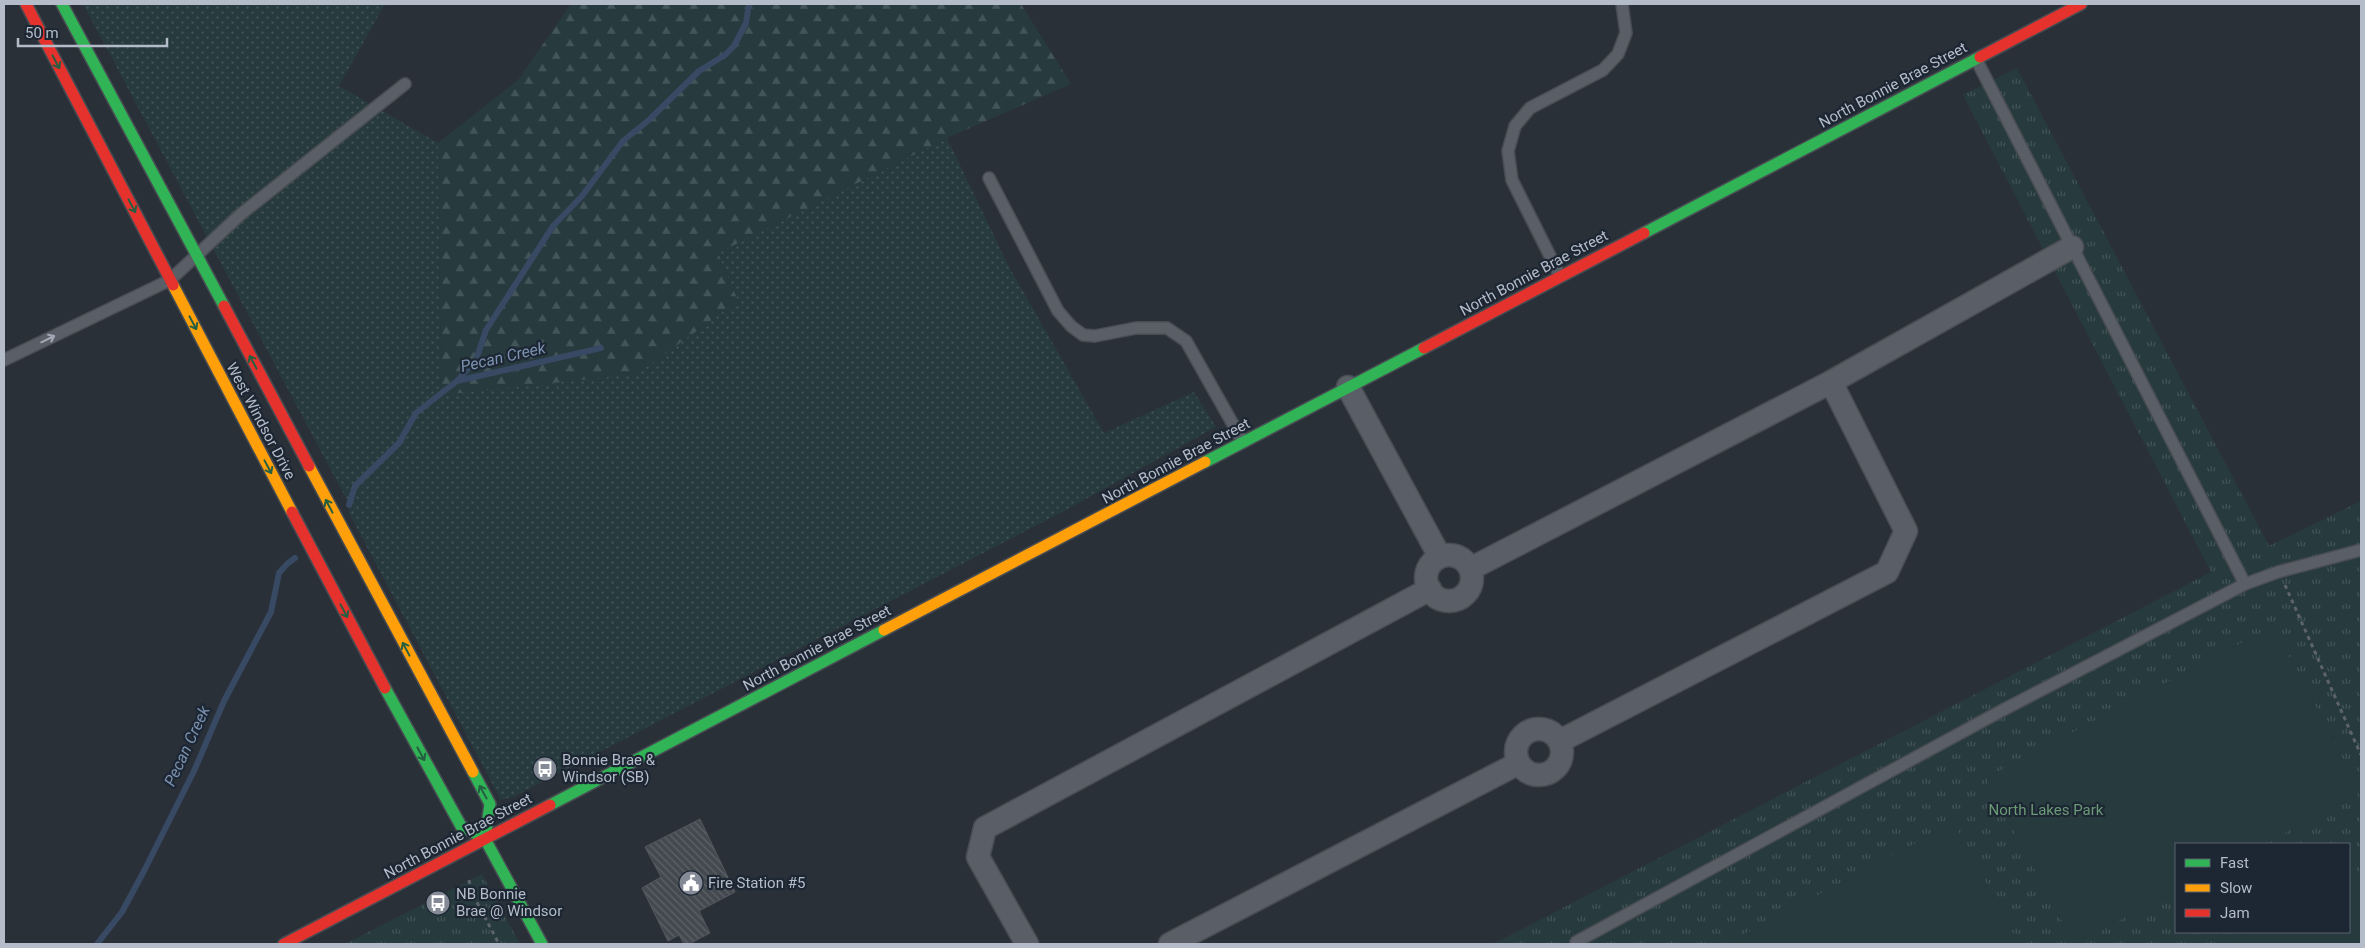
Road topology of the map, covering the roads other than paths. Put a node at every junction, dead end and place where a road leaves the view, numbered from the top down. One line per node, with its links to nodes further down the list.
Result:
1 (26, 4): 11 (main road, West Windsor Drive, one-way to 11)
2 (62, 4): 9 (main road, West Windsor Drive)
3 (1622, 4): 10 (lane)
4 (2081, 4): 5 (main road, North Bonnie Brae Street)
5 (1975, 58): 8 (lane); 10 (main road, North Bonnie Brae Street)
6 (405, 84): 9 (lane)
7 (989, 178): 15 (lane)
8 (2072, 247): 13 (street); 19 (lane)
9 (195, 255): 11 (lane); 23 (main road, West Windsor Drive, one-way to 9)
10 (1560, 276): 14 (main road, North Bonnie Brae Street)
11 (170, 280): 12 (lane, one-way to 11); 23 (main road, West Windsor Drive, one-way to 23)
12 (4, 360)
13 (1831, 382): 18 (street); 21 (street)
14 (1348, 387): 15 (main road, North Bonnie Brae Street); 17 (street)
15 (1243, 442): 23 (main road, North Bonnie Brae Street)
16 (2361, 550): 19 (lane)
17 (1440, 557): 18 (street); 20 (street)
18 (1470, 569): 20 (street)
19 (2245, 584): 28 (lane)
20 (1430, 589): 26 (street)
21 (1560, 741): 22 (street); 22 (street)
22 (1518, 763): 27 (street)
23 (485, 839): 24 (main road, North Bonnie Brae Street); 25 (main road)
24 (284, 944)
25 (542, 944)
26 (1027, 944)
27 (1170, 944)
28 (1577, 944)

